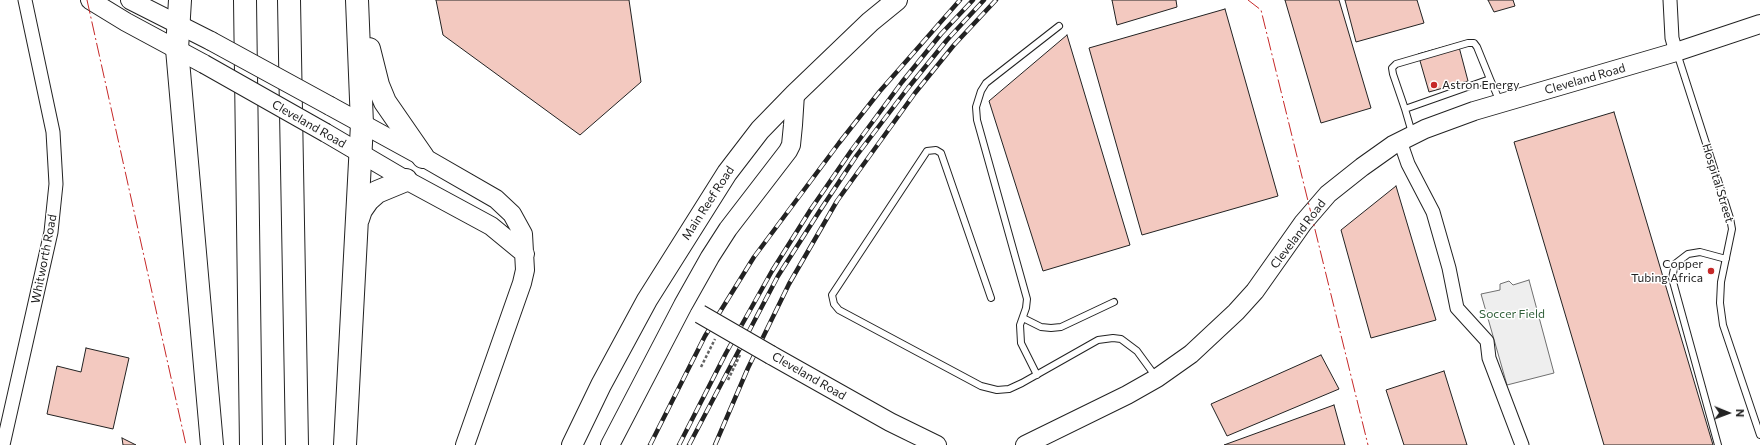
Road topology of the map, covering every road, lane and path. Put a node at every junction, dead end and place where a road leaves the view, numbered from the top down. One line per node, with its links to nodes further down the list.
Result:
1 (25, 0): 39 (street, Whitworth Road)
2 (90, 0): 14 (street, Cleveland Road)
3 (130, 0): 12 (street, Cleveland Road)
4 (180, 0): 12 (highway)
5 (245, 0): 41 (highway)
6 (288, 0): 42 (highway)
7 (357, 0): 20 (highway)
8 (363, 0): 23 (highway)
9 (897, 0): 17 (main road, Main Reef Road)
10 (1670, 0): 15 (street, Hospital Street)
11 (1760, 24): 15 (street, Cleveland Road)
12 (178, 26): 14 (highway); 20 (street, Cleveland Road, bridge)
13 (1059, 26): 31 (lane)
14 (177, 49): 22 (street, Cleveland Road, bridge); 40 (highway)
15 (1676, 52): 18 (street, Cleveland Road); 27 (lane, Hospital Street)
16 (1490, 79): 18 (lane); 19 (lane); 19 (lane)
17 (795, 94): 30 (street); 45 (main road, Main Reef Road)
18 (1500, 104): 21 (street, Cleveland Road)
19 (1404, 109): 21 (lane)
20 (362, 124): 22 (highway); 23 (street, Cleveland Road)
21 (1406, 138): 36 (street, Cleveland Road); 49 (street)
22 (361, 154): 24 (street, Cleveland Road); 25 (highway)
23 (423, 157): 26 (street, Cleveland Road)
24 (406, 180): 25 (highway); 26 (street, Cleveland Road)
25 (357, 222): 43 (highway)
26 (524, 254): 44 (street, Cleveland Road)
27 (1726, 259): 38 (lane, Hospital Street); 50 (lane)
28 (991, 298): 35 (lane)
29 (1114, 302): 31 (lane)
30 (683, 305): 32 (street, Cleveland Road, bridge); 46 (street)
31 (1023, 318): 35 (lane)
32 (721, 326): 33 (street, Cleveland Road, bridge); 34 (path)
33 (747, 341): 37 (path); 47 (street, Cleveland Road, bridge)
34 (700, 367)
35 (1037, 375): 36 (lane)
36 (1157, 378): 48 (street, Cleveland Road)
37 (728, 380)
38 (1760, 435)
39 (3, 445)
40 (212, 445)
41 (251, 445)
42 (297, 445)
43 (345, 445)
44 (465, 445)
45 (572, 445)
46 (610, 445)
47 (937, 445)
48 (1026, 445)
49 (1522, 445)
50 (1718, 445)

